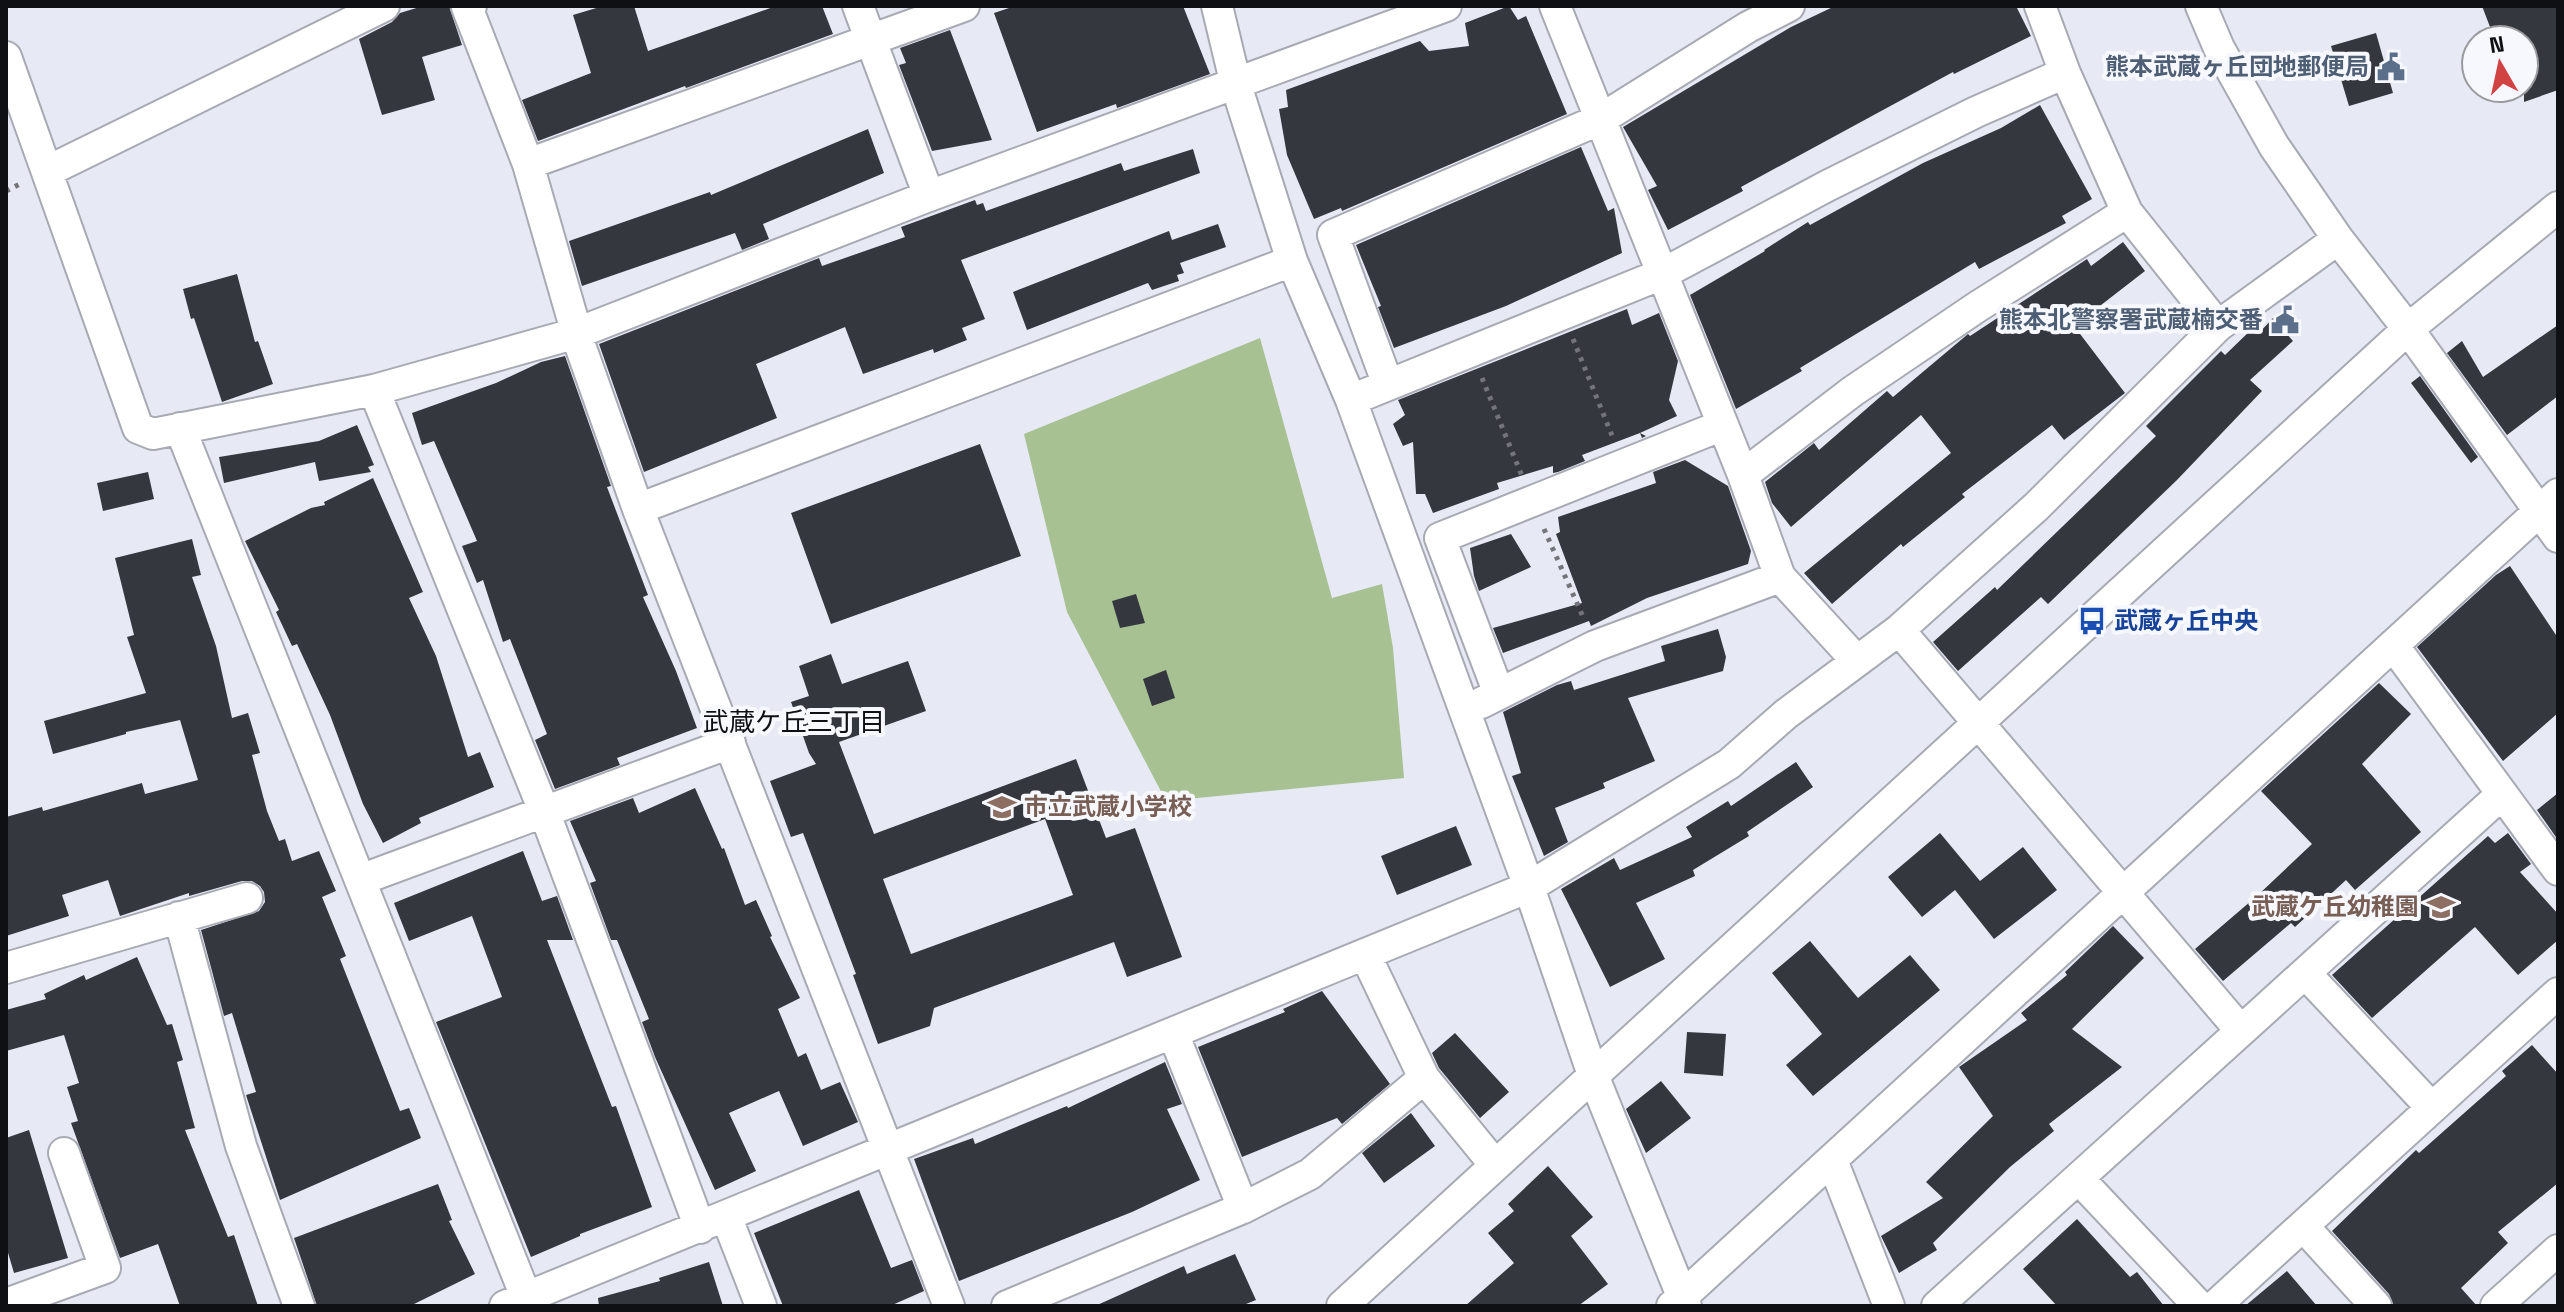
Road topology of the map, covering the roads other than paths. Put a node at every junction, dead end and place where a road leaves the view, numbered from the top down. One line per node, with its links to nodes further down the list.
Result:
1 (384, 6): 17 (street)
2 (471, 6): 16 (street)
3 (858, 6): 11 (street)
4 (964, 6): 11 (street)
5 (1217, 6): 14 (street)
6 (1446, 6): 14 (street)
7 (1555, 6): 15 (street)
8 (1789, 6): 15 (street)
9 (2040, 6): 13 (street)
10 (2201, 6): 21 (street)
11 (871, 40): 16 (street); 18 (street)
12 (6, 57): 17 (street)
13 (2065, 73): 20 (street); 23 (street)
14 (1236, 85): 18 (street); 22 (street)
15 (1601, 119): 23 (street); 27 (street)
16 (528, 164): 26 (street)
17 (48, 171): 31 (street)
18 (929, 196): 26 (street)
19 (2558, 207): 25 (street)
20 (2127, 212): 24 (street); 32 (street)
21 (2338, 239): 24 (street); 25 (street)
22 (1292, 261): 29 (street); 34 (street)
23 (1662, 274): 27 (street); 30 (street)
24 (2218, 326): 37 (street)
25 (2408, 329): 33 (street); 42 (street)
26 (577, 333): 28 (street); 34 (street)
27 (1388, 385): 29 (street)
28 (374, 390): 31 (street); 45 (street)
29 (1351, 400): 41 (street)
30 (1723, 425): 32 (street); 40 (street)
31 (180, 428): 47 (street)
32 (1743, 475): 36 (street)
33 (2548, 503): 35 (street); 38 (street)
34 (638, 509): 43 (street)
35 (2558, 537)
36 (1780, 577): 39 (street); 40 (street)
37 (1899, 630): 39 (street); 42 (street)
38 (2393, 645): 44 (street); 49 (street)
39 (1856, 660): 48 (street)
40 (1499, 694): 41 (street)
41 (1465, 711): 48 (street)
42 (1979, 725): 49 (street); 58 (street)
43 (730, 743): 45 (street); 61 (street)
44 (2502, 794): 46 (street); 54 (street)
45 (544, 811): 47 (street); 67 (street)
46 (2558, 870)
47 (360, 880): 71 (street)
48 (1529, 887): 52 (street); 58 (street)
49 (2124, 892): 56 (street); 63 (street)
50 (247, 898): 51 (street)
51 (179, 917): 53 (street); 74 (street)
52 (1365, 954): 57 (street); 59 (street)
53 (6, 968)
54 (2305, 973): 56 (street); 60 (street)
55 (2558, 993): 60 (street)
56 (2241, 1031): 65 (street)
57 (1173, 1033): 61 (street); 66 (street)
58 (1593, 1075): 64 (street); 72 (street)
59 (1424, 1078): 64 (street); 66 (street)
60 (2432, 1108): 68 (street)
61 (888, 1150): 67 (street); 76 (street)
62 (64, 1153): 73 (street)
63 (1832, 1160): 72 (street); 79 (street)
64 (1495, 1165): 78 (street)
65 (2079, 1179): 80 (street); 81 (street)
66 (1243, 1208): 77 (street)
67 (713, 1222): 70 (street); 75 (street)
68 (2303, 1226): 82 (street); 83 (street)
69 (2558, 1250): 84 (street)
70 (564, 1295): 71 (street)
71 (515, 1302)
72 (1680, 1303)
73 (6, 1304)
74 (299, 1306)
75 (761, 1306)
76 (949, 1306)
77 (1007, 1306)
78 (1342, 1306)
79 (1889, 1306)
80 (1937, 1306)
81 (2199, 1306)
82 (2215, 1306)
83 (2376, 1306)
84 (2496, 1306)

